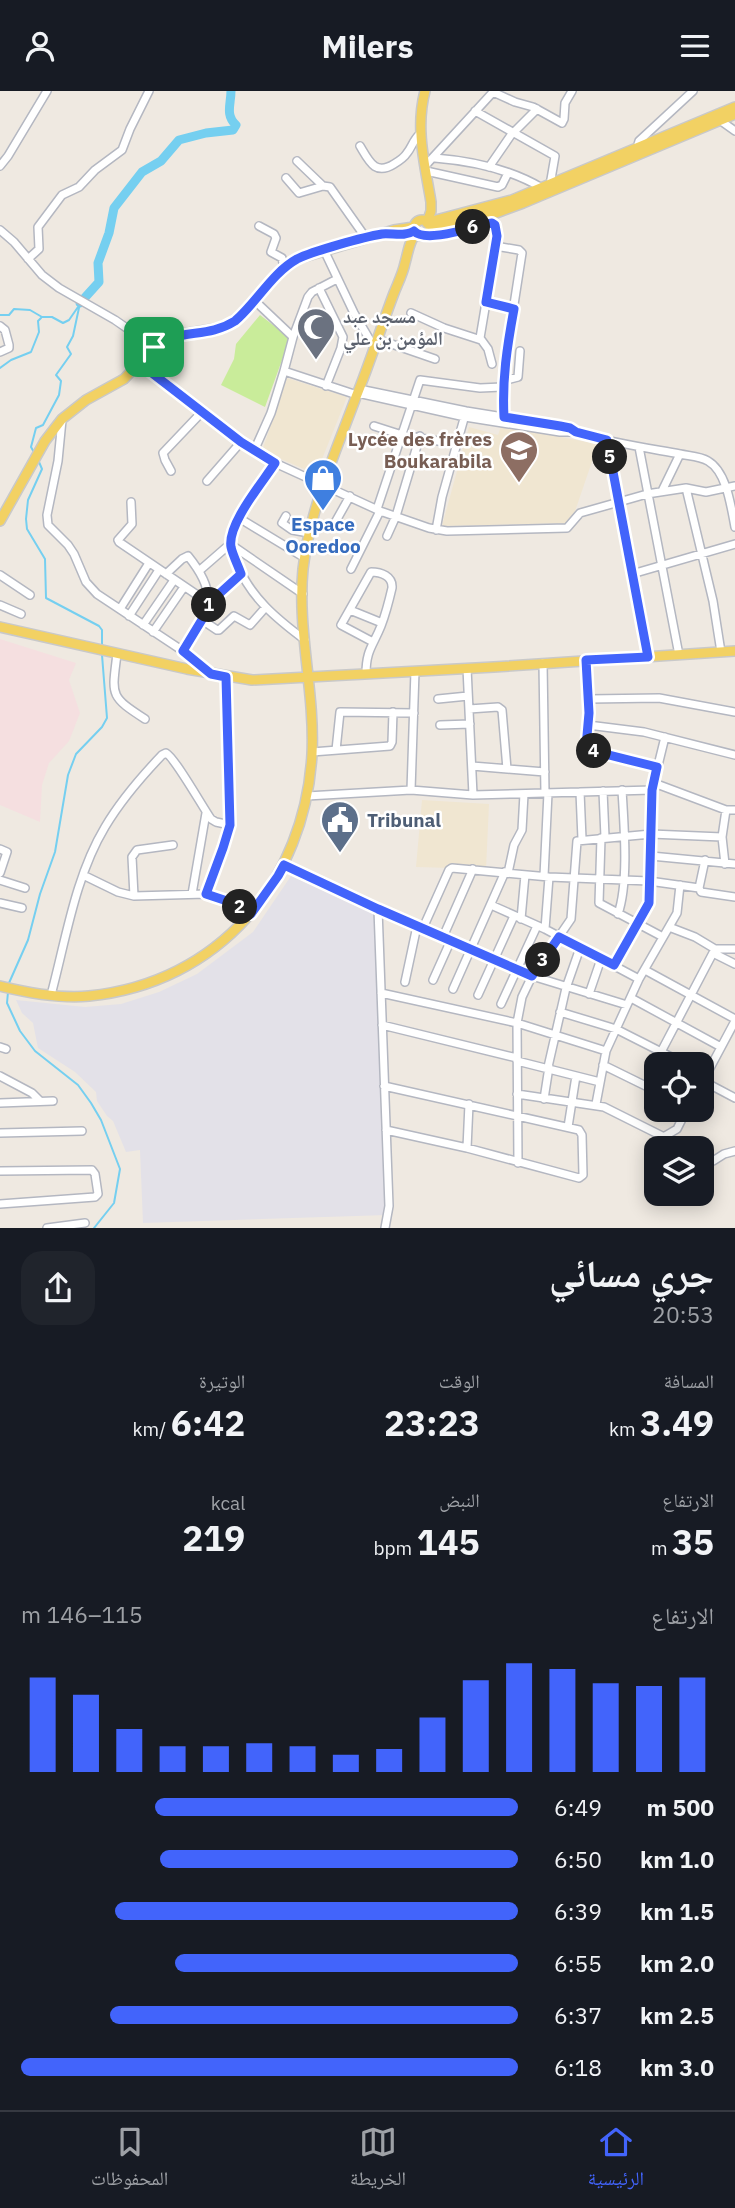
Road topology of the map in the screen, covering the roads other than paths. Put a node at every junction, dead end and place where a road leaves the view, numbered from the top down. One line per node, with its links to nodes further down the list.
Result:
1 (47, 91): 20 (street)
2 (149, 91): 33 (street)
3 (425, 91): 14 (main road)
4 (572, 91): 8 (street)
5 (693, 91): 16 (street)
6 (494, 92): 8 (street); 9 (street)
7 (735, 107): 11 (main road)
8 (537, 109): 13 (street)
9 (475, 111): 13 (street); 17 (street)
10 (735, 114): 11 (main road)
11 (720, 118): 12 (street); 16 (main road); 19 (main road)
12 (735, 131)
13 (513, 133): 21 (street); 26 (street)
14 (420, 134): 15 (street); 22 (main road)
15 (360, 146)
16 (637, 148): 19 (main road)
17 (435, 157): 21 (street); 22 (street)
18 (297, 161): 25 (street)
19 (611, 163): 26 (main road)
20 (0, 166)
21 (489, 167): 23 (street)
22 (426, 169): 23 (street); 28 (main road)
23 (508, 173): 26 (street)
24 (286, 178): 25 (street)
25 (323, 186): 30 (street)
26 (548, 188): 28 (main road)
27 (259, 226): 34 (street)
28 (422, 229): 30 (main road); 31 (street); 44 (main road)
29 (0, 230): 33 (street)
30 (366, 238): 32 (main road)
31 (495, 246): 38 (street); 39 (street)
32 (324, 250): 34 (main road); 35 (street)
33 (28, 259): 45 (street)
34 (284, 268): 37 (main road)
35 (337, 278): 36 (street); 44 (street)
36 (319, 288): 42 (street); 53 (street)
37 (255, 301): 42 (street); 45 (main road)
38 (486, 302): 39 (street); 43 (street)
39 (514, 309): 52 (street)
40 (411, 313): 43 (street)
41 (0, 326): 47 (street)
42 (293, 337): 51 (street)
43 (481, 340): 50 (street)
44 (375, 343): 48 (street); 54 (main road)
45 (154, 347): 49 (main road)
46 (520, 351): 52 (street)
47 (0, 352)
48 (435, 359)
49 (139, 363): 56 (street); 58 (main road)
50 (492, 364)
51 (284, 371): 53 (street); 67 (street)
52 (502, 384): 55 (street); 59 (street)
53 (326, 386): 54 (street)
54 (358, 392): 55 (street); 72 (main road)
55 (412, 403): 57 (street); 61 (street)
56 (202, 412): 64 (street); 70 (street)
57 (465, 414): 59 (street); 65 (street)
58 (62, 419): 84 (main road); 109 (street)
59 (503, 420): 63 (street)
60 (374, 426): 61 (street)
61 (402, 435): 62 (street); 80 (street)
62 (420, 436): 65 (street); 82 (street)
63 (607, 440): 66 (street); 78 (street)
64 (241, 442): 67 (street); 71 (street)
65 (456, 444): 87 (street)
66 (639, 447): 68 (street); 76 (street)
67 (254, 451): 69 (street)
68 (680, 454): 73 (street); 75 (street)
69 (275, 463): 72 (street); 83 (street)
70 (171, 471)
71 (207, 481)
72 (323, 485): 77 (street); 88 (main road)
73 (731, 487): 74 (street); 85 (street)
74 (686, 488): 75 (street); 92 (street)
75 (662, 491): 76 (street)
76 (647, 494): 78 (street); 95 (street)
77 (350, 496): 80 (street); 86 (street)
78 (617, 501): 87 (street); 100 (street)
79 (131, 502): 94 (street)
80 (379, 510): 82 (street); 96 (street)
81 (286, 516): 88 (street)
82 (396, 516): 87 (street); 89 (street)
83 (239, 518): 90 (street); 93 (street)
84 (0, 521)
85 (735, 527)
86 (332, 528)
87 (436, 530)
88 (309, 533): 93 (main road)
89 (387, 536)
90 (230, 544): 97 (street); 99 (street); 104 (street)
91 (735, 544): 92 (street)
92 (701, 554): 95 (street); 122 (street)
93 (305, 558): 104 (main road)
94 (149, 563): 98 (street); 109 (street)
95 (662, 566): 100 (street); 124 (street)
96 (351, 569)
97 (199, 571): 98 (street); 106 (street)
98 (162, 572): 102 (street); 112 (street)
99 (241, 574): 106 (street); 108 (street)
100 (632, 574): 125 (street)
101 (0, 575): 105 (street)
102 (174, 580): 103 (street); 115 (street)
103 (184, 587): 106 (street); 117 (street)
104 (303, 594): 118 (main road)
105 (30, 595)
106 (209, 603): 113 (street)
107 (0, 605): 111 (street)
108 (265, 608): 113 (street); 118 (street)
109 (120, 610): 112 (street)
110 (350, 610): 114 (street); 114 (street); 119 (street)
111 (21, 614)
112 (129, 616): 115 (street)
113 (202, 620): 120 (street)
114 (382, 623): 119 (street)
115 (142, 625): 117 (street)
116 (0, 627): 123 (main road)
117 (153, 632): 120 (street)
118 (305, 640): 133 (main road)
119 (373, 642): 131 (street)
120 (183, 651): 130 (street)
121 (735, 651): 122 (main road)
122 (721, 652): 124 (main road)
123 (113, 653): 130 (main road); 141 (street)
124 (679, 655): 125 (main road)
125 (648, 657): 126 (main road)
126 (586, 660): 127 (main road); 136 (street)
127 (542, 663): 128 (main road); 152 (street)
128 (467, 668): 129 (main road); 134 (street)
129 (415, 671): 131 (main road); 140 (street)
130 (211, 674): 132 (main road)
131 (366, 674): 133 (main road)
132 (226, 677): 133 (main road); 165 (street)
133 (309, 677): 147 (main road)
134 (468, 696): 135 (street); 137 (street)
135 (438, 698)
136 (589, 699): 139 (street); 144 (street)
137 (469, 709): 142 (street); 151 (street)
138 (393, 712): 140 (street); 146 (street); 146 (street)
139 (735, 712)
140 (414, 713): 154 (street)
141 (145, 719)
142 (470, 724): 143 (street); 149 (street)
143 (440, 725)
144 (588, 725): 145 (street); 150 (street)
145 (665, 737): 148 (street); 150 (street)
146 (336, 750): 147 (street)
147 (312, 752): 161 (main road)
148 (735, 755)
149 (471, 767): 151 (street); 160 (street)
150 (657, 767): 153 (street)
151 (507, 769): 152 (street)
152 (545, 772): 158 (street)
153 (653, 787): 155 (street); 162 (street); 166 (street)
154 (411, 790): 160 (street); 161 (street)
155 (622, 790): 156 (street); 167 (street)
156 (603, 791): 157 (street); 168 (street)
157 (580, 792): 158 (street); 170 (street)
158 (546, 793): 159 (street); 183 (street)
159 (524, 794): 160 (street); 180 (street)
160 (473, 795)
161 (307, 796): 176 (main road)
162 (726, 810): 163 (street); 169 (street)
163 (735, 810)
164 (206, 813): 165 (street); 181 (street); 192 (street)
165 (230, 825): 193 (street)
166 (651, 834): 167 (street); 169 (street); 173 (street)
167 (625, 836): 168 (street); 187 (street)
168 (603, 837): 170 (street); 185 (street)
169 (722, 837): 175 (street)
170 (582, 839): 184 (street)
171 (173, 845): 194 (street)
172 (0, 849): 179 (street)
173 (651, 856): 174 (street); 188 (street)
174 (705, 860): 175 (street); 191 (street)
175 (725, 864): 177 (street)
176 (284, 865): 199 (street); 200 (main road)
177 (735, 865)
178 (473, 869): 180 (street); 204 (street); 209 (street)
179 (0, 873)
180 (507, 873): 182 (street); 197 (street)
181 (83, 875): 194 (street); 229 (street)
182 (525, 875): 183 (street); 202 (street)
183 (547, 876): 184 (street); 206 (street)
184 (573, 878): 185 (street); 207 (street)
185 (598, 879): 187 (street); 201 (street)
186 (0, 880): 190 (street)
187 (623, 880): 188 (street); 201 (street)
188 (649, 881): 189 (street); 203 (street)
189 (680, 885): 191 (street); 205 (street)
190 (25, 888)
191 (699, 888): 195 (street)
192 (192, 894): 193 (street); 194 (street)
193 (206, 894): 200 (street)
194 (134, 896)
195 (735, 897)
196 (0, 903): 198 (street)
197 (491, 905): 202 (street); 211 (street)
198 (22, 908)
199 (378, 909): 204 (street); 227 (street)
200 (251, 914): 229 (main road)
201 (618, 914): 203 (street)
202 (517, 917): 206 (street); 214 (street)
203 (638, 924): 208 (street); 217 (street)
204 (420, 927): 209 (street); 223 (street)
205 (669, 927): 208 (street); 213 (street)
206 (541, 928): 207 (street); 218 (street)
207 (559, 937): 210 (street); 220 (street)
208 (663, 937): 219 (street)
209 (447, 938): 211 (street); 222 (street)
210 (580, 948): 215 (street); 225 (street)
211 (471, 949): 214 (street); 226 (street)
212 (735, 950): 213 (street)
213 (714, 951): 216 (street); 231 (street)
214 (494, 959): 218 (street); 230 (street)
215 (601, 959): 217 (street); 228 (street)
216 (735, 964)
217 (614, 965): 221 (street)
218 (517, 969): 220 (street); 233 (street)
219 (645, 970): 221 (street); 231 (street)
220 (532, 976): 225 (street); 236 (street)
221 (639, 979): 232 (street)
222 (433, 980)
223 (405, 982)
224 (0, 986): 229 (main road)
225 (566, 988): 228 (street); 234 (street)
226 (453, 989)
227 (381, 993): 236 (street); 238 (street)
228 (589, 993): 232 (street)
229 (51, 995)
230 (478, 995)
231 (691, 995): 235 (street); 237 (street)
232 (631, 998): 237 (street); 239 (street)
233 (501, 1004)
234 (561, 1012): 239 (street); 240 (street)
235 (735, 1020): 241 (street)
236 (517, 1023): 240 (street); 245 (street)
237 (677, 1023): 241 (street); 243 (street)
238 (382, 1025): 245 (street); 253 (street)
239 (616, 1029): 242 (street); 243 (street)
240 (555, 1034): 242 (street); 247 (street)
241 (720, 1047): 244 (street)
242 (606, 1051): 246 (street)
243 (661, 1052)
244 (714, 1058)
245 (517, 1059): 247 (street); 254 (street)
246 (603, 1065): 250 (street); 251 (street)
247 (549, 1067): 249 (street); 256 (street)
248 (0, 1076): 257 (street)
249 (576, 1076): 250 (street); 260 (street)
250 (600, 1082): 262 (street)
251 (644, 1085)
252 (714, 1085): 255 (street)
253 (384, 1086): 261 (street); 266 (street)
254 (517, 1094): 256 (street); 263 (street)
255 (735, 1098)
256 (544, 1099): 260 (street)
257 (40, 1101): 258 (street); 259 (street)
258 (53, 1101)
259 (0, 1103)
260 (572, 1103): 262 (street); 265 (street)
261 (469, 1104): 263 (street); 270 (street)
262 (596, 1104): 269 (street)
263 (517, 1116): 265 (street); 273 (street)
264 (680, 1122): 269 (street)
265 (568, 1127): 273 (street)
266 (386, 1130): 270 (street); 278 (street)
267 (82, 1131): 268 (street)
268 (0, 1133)
269 (665, 1136)
270 (467, 1148): 273 (street)
271 (735, 1151): 272 (street)
272 (714, 1160)
273 (518, 1163)
274 (0, 1171): 275 (street)
275 (0, 1204)
276 (85, 1223): 277 (street)
277 (47, 1228)
278 (385, 1228)

